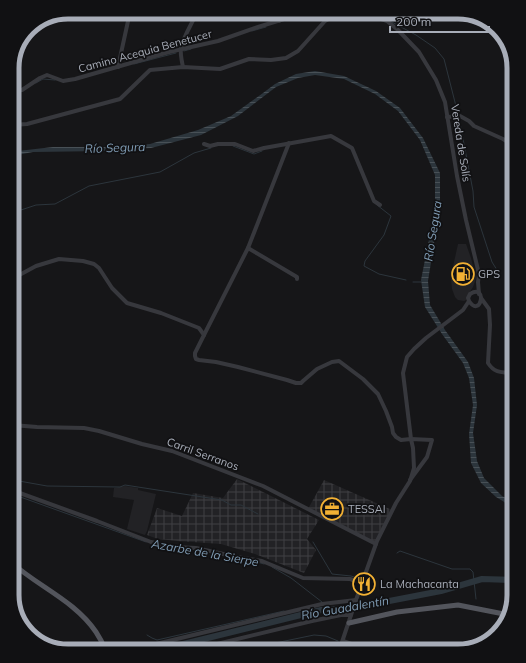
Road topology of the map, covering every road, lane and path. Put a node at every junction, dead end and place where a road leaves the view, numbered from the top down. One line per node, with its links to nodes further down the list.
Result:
1 (128, 19): 8 (street)
2 (195, 19): 7 (street)
3 (285, 19): 6 (street, Camino Acequia Benetucer)
4 (329, 19): 9 (street)
5 (380, 19): 11 (street, Vereda de Solís)
6 (279, 21): 7 (street, Camino Acequia Benetucer)
7 (180, 50): 8 (street, Camino Acequia Benetucer); 9 (street)
8 (118, 67): 10 (street, Camino Acequia Benetucer)
9 (183, 67): 12 (street)
10 (19, 90)
11 (448, 116): 13 (street); 20 (street, Vereda de Solís)
12 (19, 125)
13 (507, 142)
14 (289, 143): 15 (street); 16 (street); 17 (street)
15 (204, 144)
16 (380, 205)
17 (248, 248): 19 (street); 28 (street)
18 (19, 275): 28 (street)
19 (297, 279)
20 (478, 282): 21 (street); 22 (street, Vereda de Solís)
21 (473, 292): 22 (street); 23 (street)
22 (480, 296): 24 (street); 27 (street)
23 (469, 301): 25 (street); 26 (street)
24 (479, 304): 25 (street); 27 (street)
25 (473, 305): 26 (street)
26 (463, 310): 31 (street)
27 (489, 310): 29 (street)
28 (204, 335): 31 (street)
29 (507, 373)
30 (19, 425): 34 (street, Carril Serranos)
31 (411, 439): 32 (street); 32 (street)
32 (410, 480): 34 (street)
33 (19, 493): 36 (street)
34 (376, 544): 36 (street)
35 (19, 568): 42 (main road)
36 (362, 583): 37 (street)
37 (356, 600): 39 (street); 43 (street)
38 (503, 614): 40 (main road)
39 (351, 615): 40 (street); 44 (street)
40 (349, 623): 41 (street)
41 (343, 640): 45 (street); 46 (street)
42 (102, 644)
43 (156, 644)
44 (217, 644)
45 (342, 644)
46 (353, 644)

